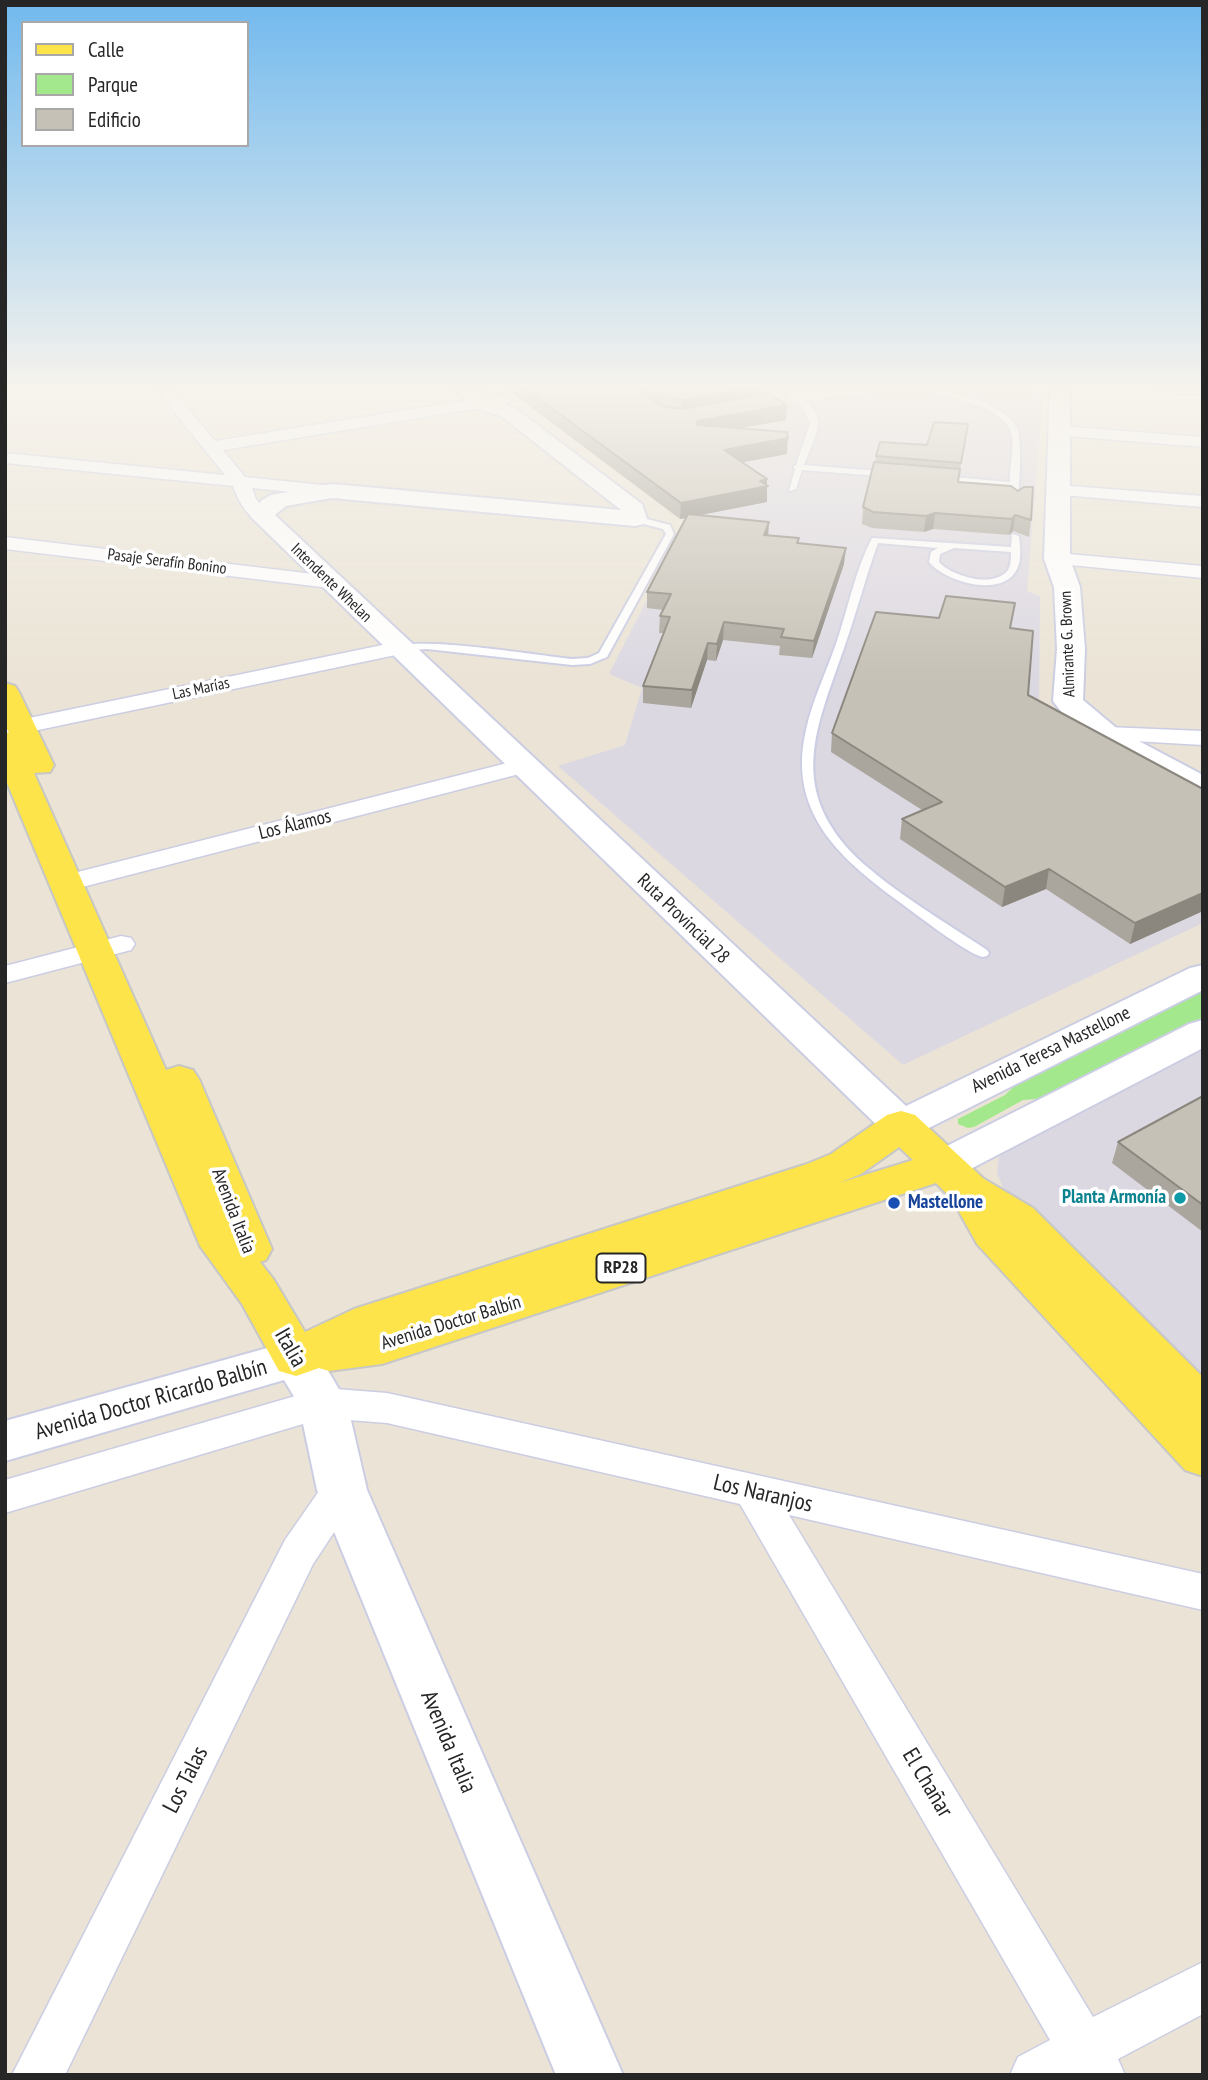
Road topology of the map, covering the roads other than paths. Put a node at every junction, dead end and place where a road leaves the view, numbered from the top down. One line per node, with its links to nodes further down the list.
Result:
1 (241, 484): 13 (street, Intendente Whelan)
2 (261, 484): 10 (street)
3 (602, 484): 14 (main road)
4 (793, 484): 8 (lane)
5 (1002, 484): 7 (lane)
6 (1056, 484): 9 (main road, Almirante G. Brown)
7 (1013, 485): 11 (lane)
8 (792, 489)
9 (1056, 490): 12 (street); 19 (main road, Almirante G. Brown)
10 (332, 491): 13 (main road); 14 (main road)
11 (1015, 502)
12 (1203, 502)
13 (262, 516): 21 (main road, Intendente Whelan)
14 (635, 519): 22 (lane)
15 (1015, 536): 18 (lane)
16 (5, 543): 21 (street, Pasaje Serafín Bonino)
17 (948, 546): 18 (lane); 18 (lane); 31 (lane)
18 (1015, 550)
19 (1057, 559): 20 (street); 25 (main road, Almirante G. Brown)
20 (1203, 572)
21 (330, 582): 22 (main road, Intendente Whelan)
22 (397, 648): 24 (street, Las Marías); 27 (main road, Ruta Provincial 28)
23 (5, 692): 24 (main road, Avenida Italia)
24 (11, 733): 29 (main road, Avenida Italia)
25 (1107, 734): 26 (street); 28 (main road, Almirante G. Brown)
26 (1203, 738)
27 (523, 766): 29 (street, Los Álamos); 35 (main road, Ruta Provincial 28)
28 (1203, 788)
29 (78, 881): 30 (main road, Avenida Italia)
30 (109, 948): 32 (street); 37 (main road, Avenida Italia)
31 (982, 953)
32 (5, 975)
33 (1203, 976): 35 (main road, Avenida Teresa Mastellone)
34 (1203, 1032): 36 (main road)
35 (901, 1125): 36 (main road, Ruta Provincial 28); 38 (main road, Avenida Doctor Balbín / RP28)
36 (956, 1177): 38 (main road, Avenida Doctor Balbín / RP28); 39 (main road); 41 (main road)
37 (258, 1293): 38 (main road, Italia)
38 (309, 1381): 40 (main road, Avenida Doctor Ricardo Balbín); 42 (main road, Avenida Italia); 43 (street, Los Naranjos); 44 (street, Los Naranjos)
39 (1203, 1408)
40 (5, 1441)
41 (1203, 1456)
42 (342, 1490): 48 (street, Los Talas); 49 (main road, Avenida Italia)
43 (754, 1492): 45 (street, Los Naranjos); 47 (street, El Chañar)
44 (5, 1497)
45 (1203, 1592)
46 (1203, 1987): 47 (street)
47 (1092, 2062): 50 (street)
48 (38, 2075)
49 (590, 2075)
50 (1036, 2075)

